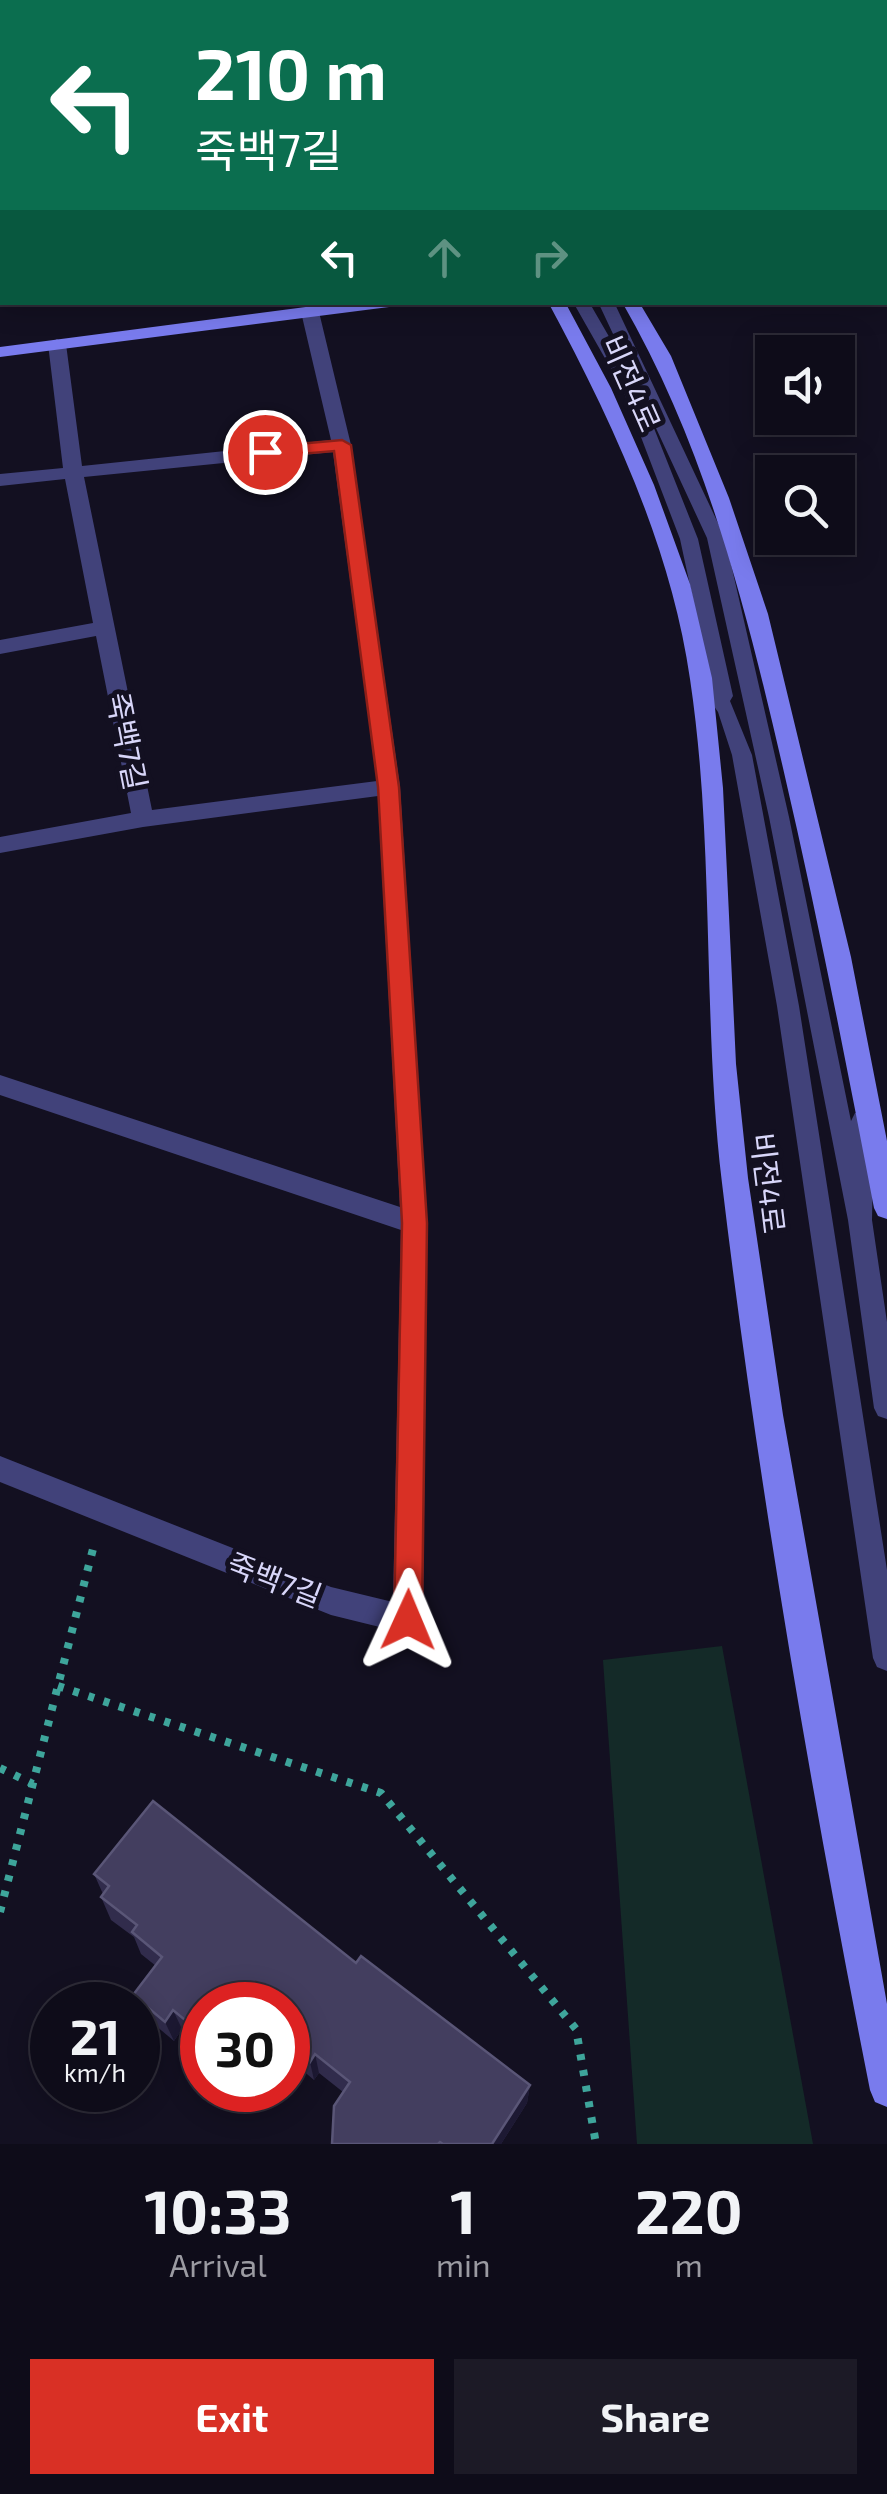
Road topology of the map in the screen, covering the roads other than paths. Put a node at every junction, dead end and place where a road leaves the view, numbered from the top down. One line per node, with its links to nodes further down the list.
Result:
1 (365, 305): 6 (main road)
2 (558, 305): 14 (main road, 비전4로)
3 (583, 305): 15 (lane)
4 (607, 305): 22 (lane)
5 (632, 305): 20 (main road, 비전4로)
6 (310, 312): 7 (main road); 9 (street, 죽백7길)
7 (56, 344): 8 (main road); 10 (street)
8 (0, 352)
9 (341, 441): 10 (street); 16 (street, 죽백7길)
10 (73, 471): 11 (street); 12 (street, 죽백7길)
11 (0, 480)
12 (106, 627): 13 (street); 17 (street, 죽백7길)
13 (0, 648)
14 (700, 672): 15 (lane); 27 (main road, 비전4로)
15 (727, 712): 26 (lane)
16 (388, 787): 17 (street); 23 (street, 죽백7길)
17 (143, 819): 18 (street, 죽백7길)
18 (0, 845)
19 (0, 1084): 23 (street)
20 (864, 1090): 21 (main road, 비전4로); 22 (lane)
21 (887, 1208)
22 (860, 1220): 24 (lane)
23 (414, 1223): 25 (street, 죽백7길)
24 (887, 1408)
25 (0, 1469)
26 (887, 1658)
27 (887, 2090)

